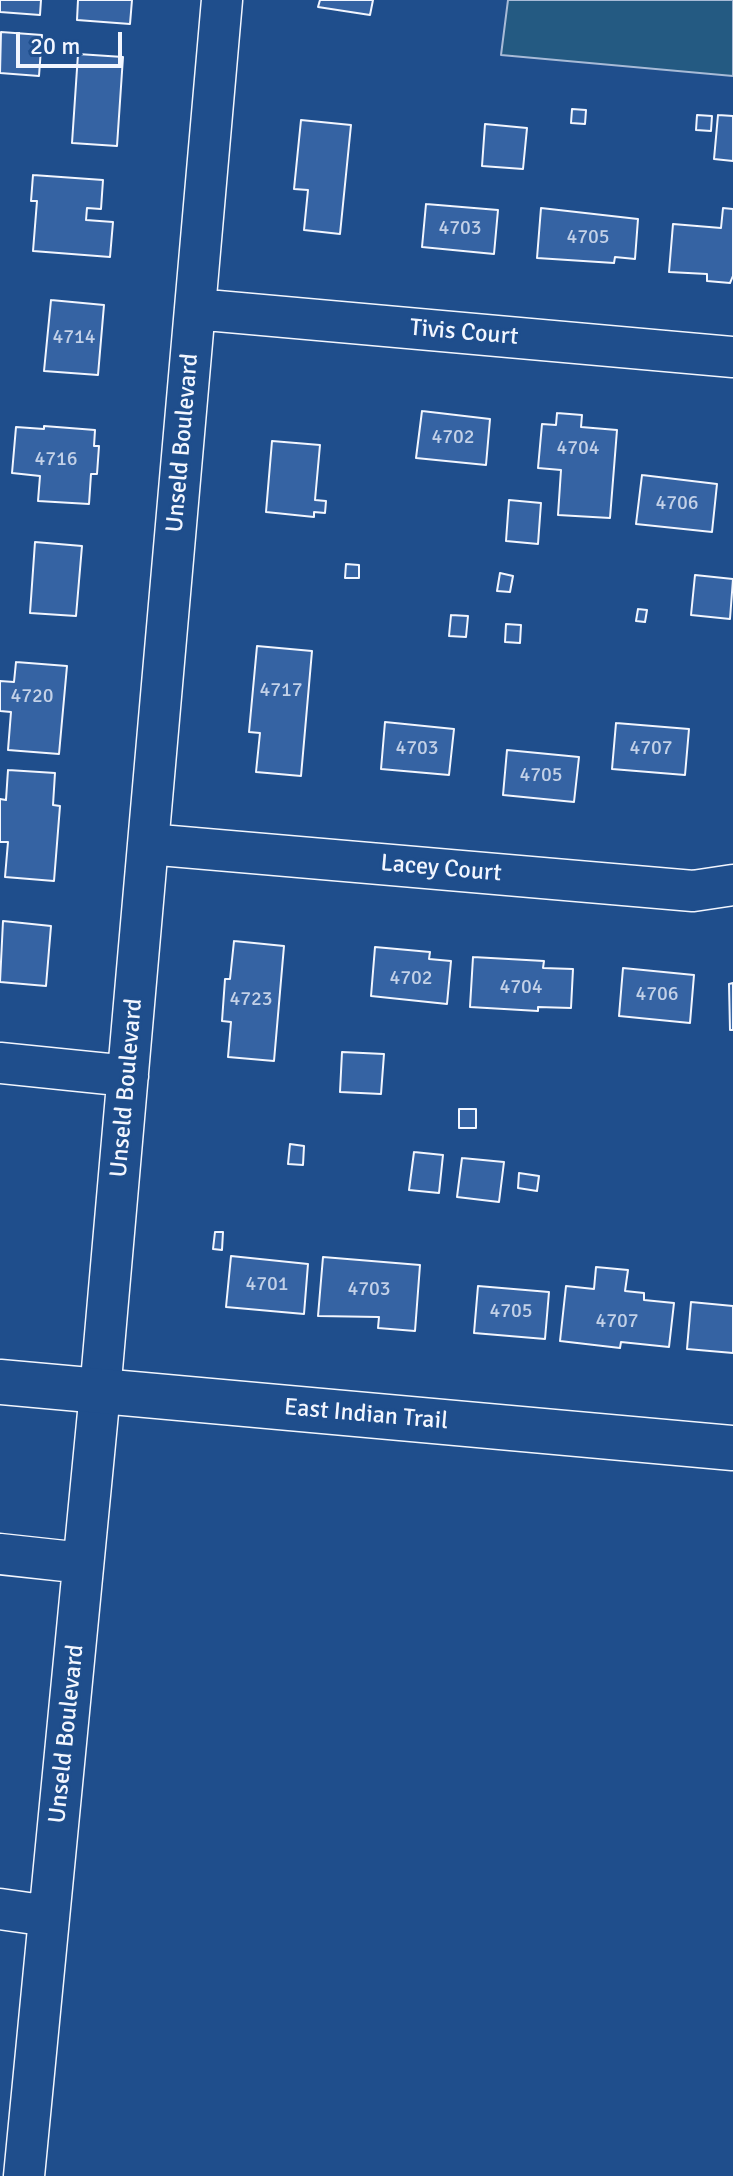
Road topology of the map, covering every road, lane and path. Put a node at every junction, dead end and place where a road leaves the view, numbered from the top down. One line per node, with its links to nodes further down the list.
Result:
1 (222, 0): 2 (street, Unseld Boulevard)
2 (195, 309): 3 (street, Tivis Court); 4 (street, Unseld Boulevard)
3 (733, 357)
4 (148, 844): 5 (street, Lacey Court); 7 (street, Unseld Boulevard)
5 (733, 885)
6 (0, 1063): 7 (street)
7 (128, 1076): 9 (street, Unseld Boulevard)
8 (0, 1382): 9 (main road, East Indian Trail)
9 (100, 1392): 10 (main road, East Indian Trail); 12 (street, Unseld Boulevard)
10 (733, 1448)
11 (0, 1554): 12 (street)
12 (83, 1563): 14 (street, Unseld Boulevard)
13 (0, 1909): 14 (street)
14 (49, 1916): 15 (street, Unseld Boulevard)
15 (24, 2176)

